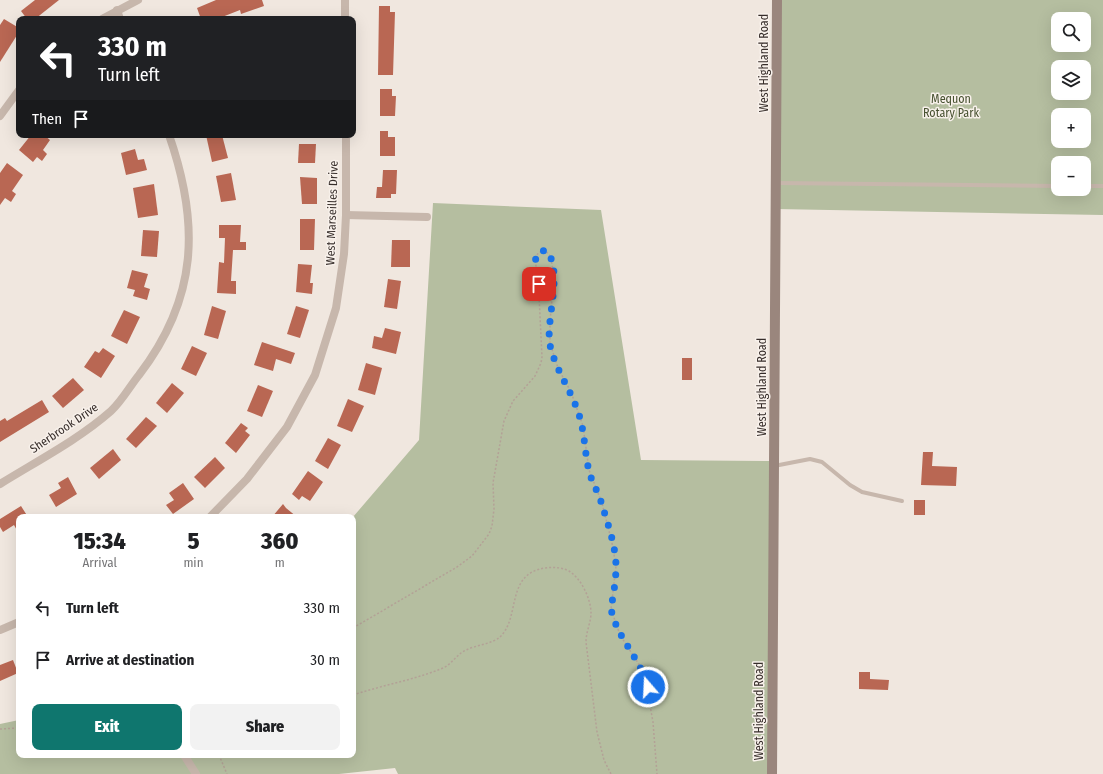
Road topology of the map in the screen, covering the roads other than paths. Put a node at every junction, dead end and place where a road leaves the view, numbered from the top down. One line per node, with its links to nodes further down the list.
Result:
1 (138, 0): 4 (street)
2 (345, 0): 7 (street)
3 (777, 0): 12 (main road, West Highland Road)
4 (117, 10): 5 (street); 6 (street)
5 (107, 16)
6 (119, 16)
7 (345, 16)
8 (16, 94): 9 (street)
9 (0, 116)
10 (170, 138): 19 (street, Sherbrook Drive)
11 (346, 138): 16 (street, West Marseilles Drive)
12 (776, 183): 13 (lane); 18 (main road, West Highland Road)
13 (1051, 186)
14 (1091, 186): 15 (lane)
15 (1103, 186)
16 (346, 215): 17 (street); 21 (street, West Marseilles Drive)
17 (427, 217)
18 (774, 466): 20 (lane); 26 (main road, West Highland Road)
19 (0, 484)
20 (902, 501)
21 (213, 514)
22 (16, 623): 23 (street)
23 (0, 630)
24 (186, 758): 25 (street)
25 (196, 774)
26 (772, 774)

